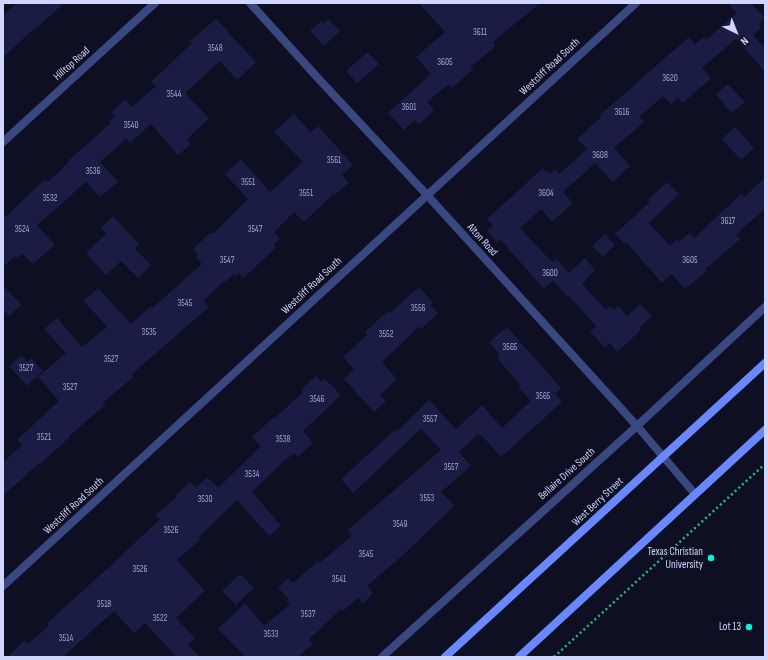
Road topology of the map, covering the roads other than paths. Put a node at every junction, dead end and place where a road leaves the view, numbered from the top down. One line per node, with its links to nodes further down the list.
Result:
1 (155, 3): 4 (street, Hilltop Road)
2 (250, 3): 5 (street, Alton Road)
3 (636, 3): 5 (street, Westcliff Road South)
4 (3, 142)
5 (427, 195): 8 (street, Alton Road); 12 (street, Westcliff Road South)
6 (765, 307): 8 (street, Bellaire Drive South)
7 (765, 363): 10 (main road, West Berry Street)
8 (637, 426): 10 (street, Alton Road); 13 (street, Bellaire Drive South)
9 (765, 430): 11 (main road)
10 (663, 457): 11 (street, Alton Road); 14 (main road, West Berry Street)
11 (694, 494): 15 (main road)
12 (3, 586)
13 (382, 657)
14 (445, 657)
15 (519, 657)

